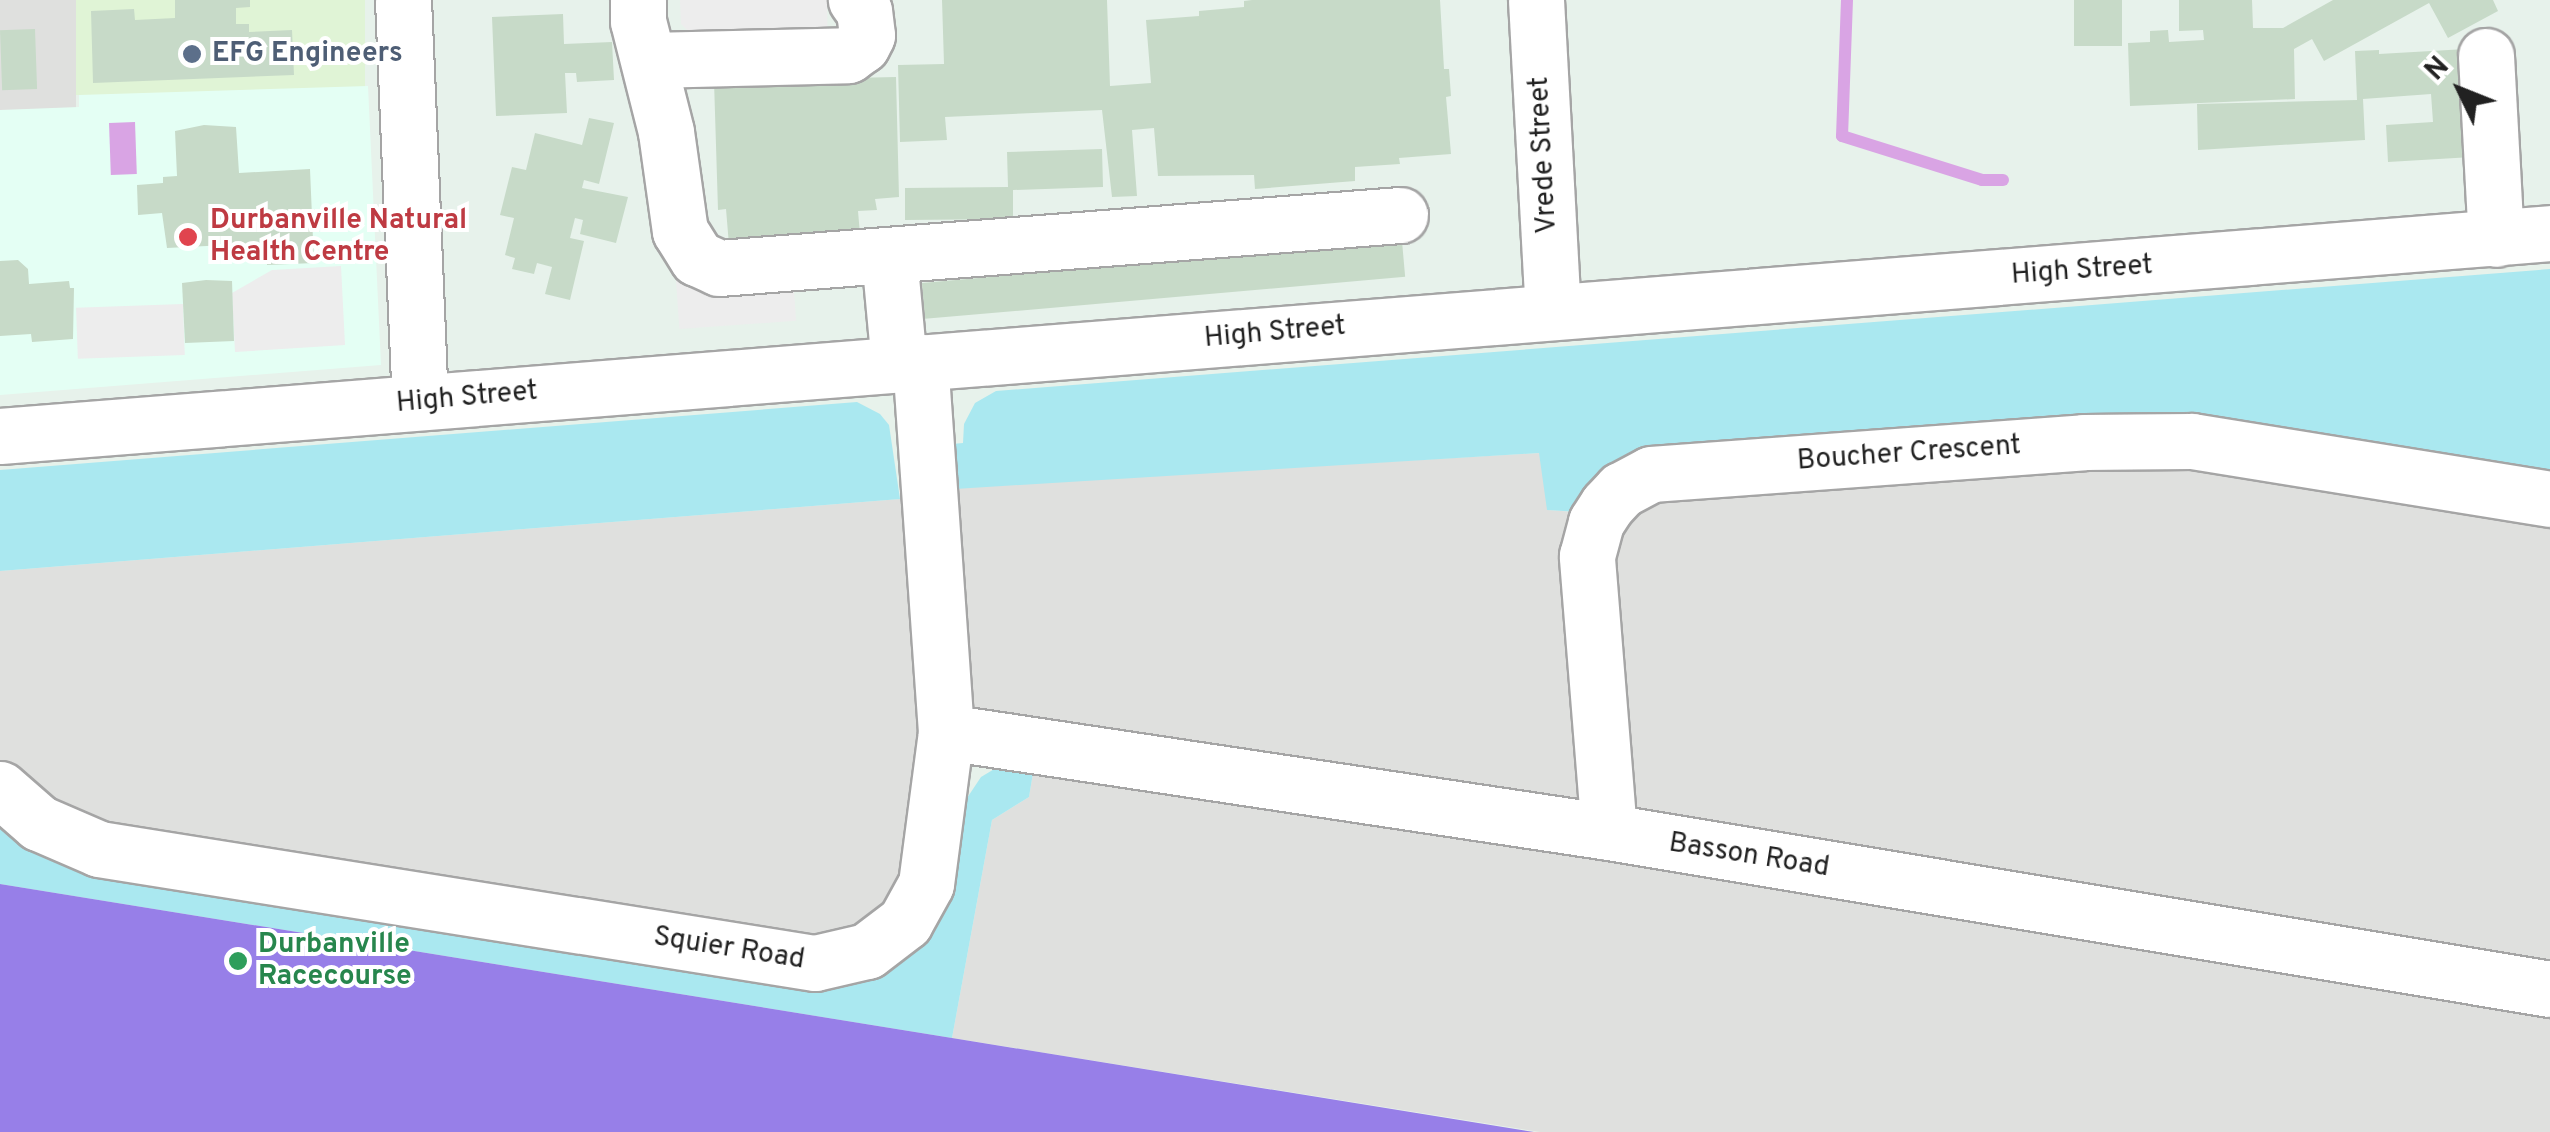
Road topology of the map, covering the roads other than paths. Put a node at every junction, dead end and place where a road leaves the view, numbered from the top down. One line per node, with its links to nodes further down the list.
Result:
1 (638, 0): 6 (street)
2 (856, 0): 6 (street)
3 (1536, 0): 11 (street, Vrede Street)
4 (411, 1): 13 (street)
5 (2486, 56): 9 (street)
6 (650, 60): 10 (street)
7 (1400, 216): 10 (street)
8 (2550, 234): 9 (street, High Street)
9 (2496, 239): 11 (street, High Street)
10 (889, 256): 12 (street, Squier Road)
11 (1553, 310): 12 (street, High Street)
12 (909, 363): 13 (street, High Street); 16 (street, Squier Road)
13 (420, 402): 14 (street, High Street)
14 (0, 436)
15 (2550, 499): 18 (street, Boucher Crescent)
16 (946, 732): 17 (street, Squier Road); 18 (street, Basson Road)
17 (0, 789)
18 (1609, 832): 19 (street, Basson Road)
19 (2550, 989)

